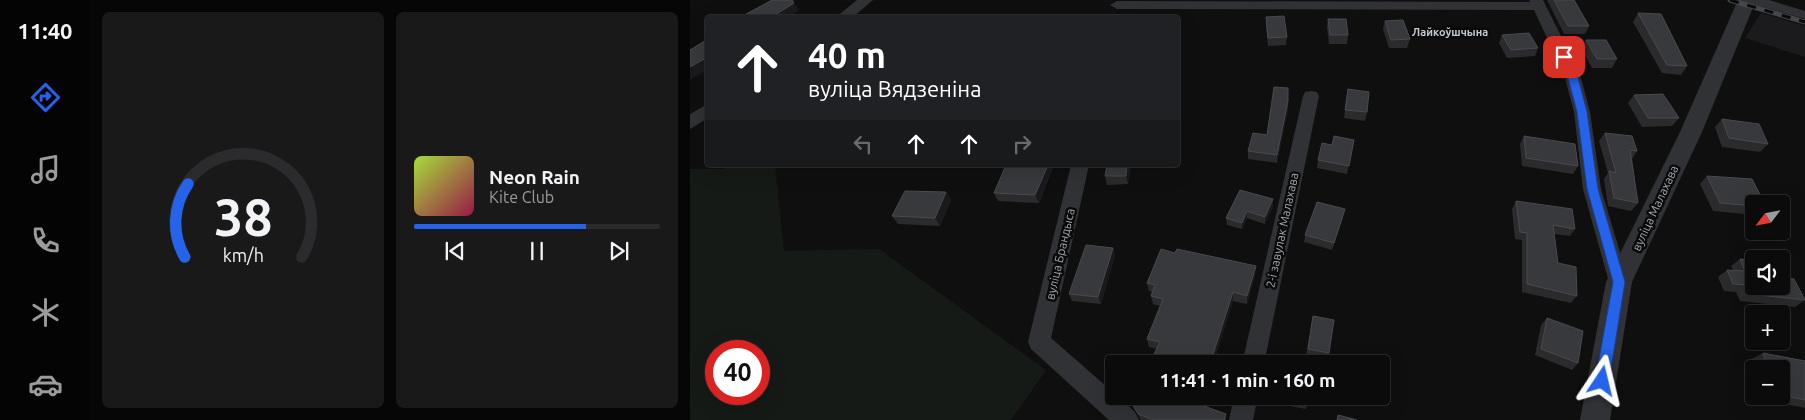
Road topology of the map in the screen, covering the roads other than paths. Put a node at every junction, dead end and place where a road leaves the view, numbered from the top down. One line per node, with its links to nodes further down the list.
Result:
1 (866, 0): 5 (street)
2 (1748, 2): 6 (street); 11 (street, вуліца Малахава)
3 (1538, 3): 4 (street); 11 (street)
4 (1116, 8)
5 (846, 15)
6 (1805, 15)
7 (1311, 96): 12 (street, 2-і завулак Малахава)
8 (705, 111): 9 (street)
9 (690, 123)
10 (1080, 167): 14 (street, вуліца Брандыса)
11 (1619, 282): 16 (street, вуліца Малахава)
12 (1256, 355)
13 (1244, 405): 15 (street)
14 (1127, 420)
15 (1241, 420)
16 (1594, 420)

